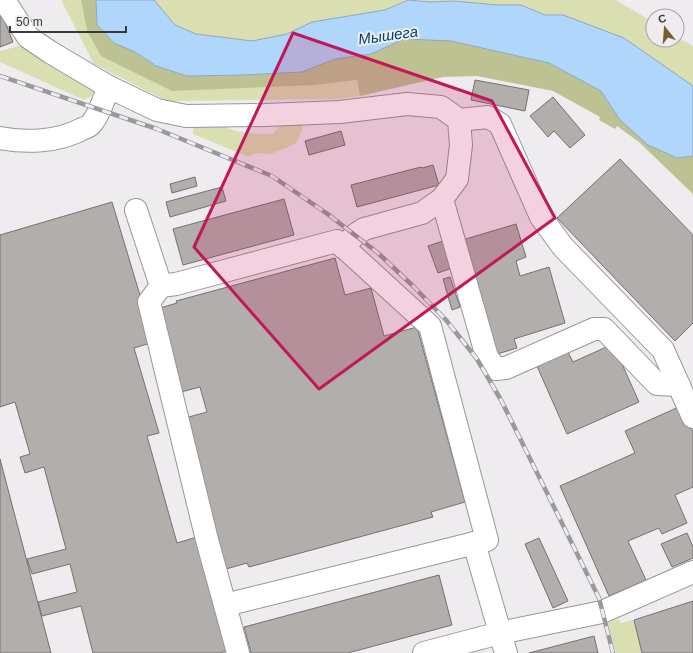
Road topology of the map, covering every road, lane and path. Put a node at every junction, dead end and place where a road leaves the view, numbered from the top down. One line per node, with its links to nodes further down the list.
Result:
1 (4, 0): 2 (lane)
2 (110, 87): 3 (lane); 4 (lane)
3 (458, 120): 5 (lane); 9 (lane)
4 (0, 138)
5 (442, 199): 7 (lane); 9 (lane)
6 (136, 210): 8 (lane)
7 (343, 247): 8 (lane); 11 (lane)
8 (161, 286): 13 (lane)
9 (679, 385): 10 (lane)
10 (693, 416)
11 (474, 543): 13 (lane); 14 (lane)
12 (693, 572): 14 (lane)
13 (225, 605): 15 (lane)
14 (503, 643): 16 (lane)
15 (238, 653)
16 (424, 653)

